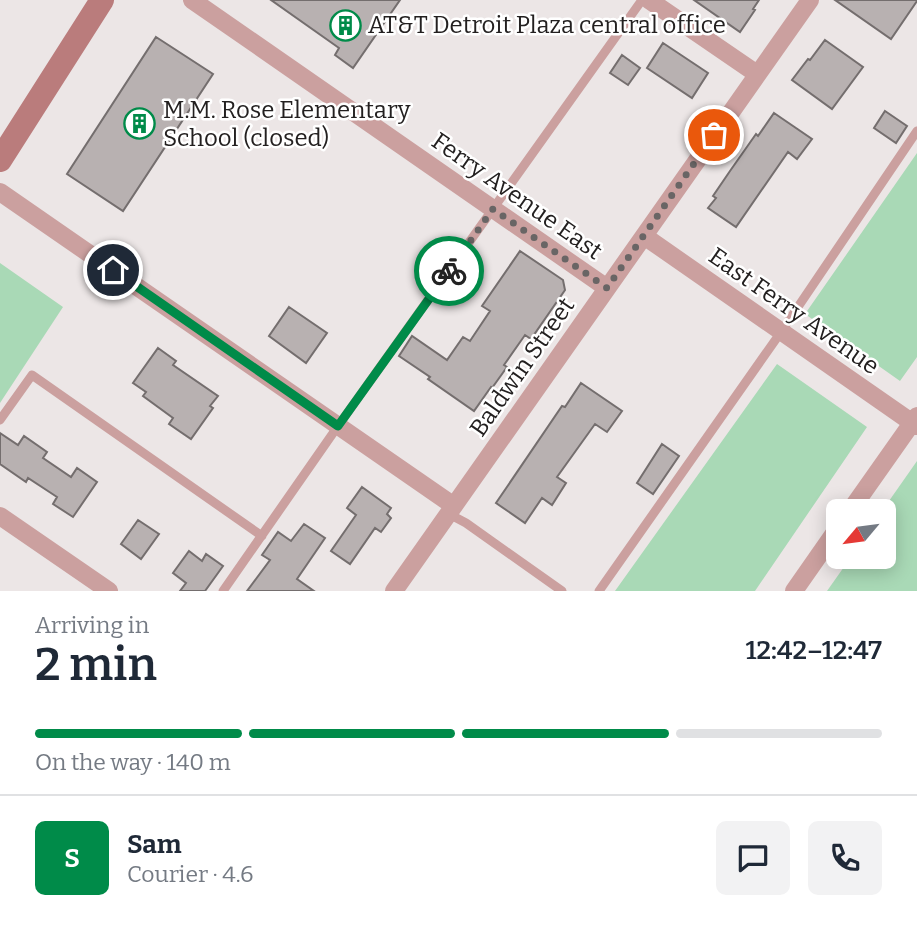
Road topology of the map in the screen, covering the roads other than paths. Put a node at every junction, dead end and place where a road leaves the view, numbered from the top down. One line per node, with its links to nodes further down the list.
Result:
1 (103, 0): 8 (main road)
2 (192, 0): 10 (street, Ferry Avenue East)
3 (642, 0): 10 (lane)
4 (649, 0): 6 (street)
5 (810, 0): 6 (street, Baldwin Street)
6 (757, 74): 11 (street, Baldwin Street)
7 (917, 131): 13 (lane)
8 (0, 160)
9 (0, 192): 16 (street)
10 (493, 209): 12 (street, Ferry Avenue East); 16 (lane)
11 (644, 236): 12 (street, Baldwin Street); 13 (street, East Ferry Avenue)
12 (607, 288): 18 (street, Baldwin Street)
13 (781, 332): 15 (street, East Ferry Avenue); 26 (lane)
14 (0, 420): 20 (lane)
15 (915, 422): 17 (street)
16 (338, 426): 18 (street); 20 (lane)
17 (859, 499)
18 (451, 510): 22 (street, Baldwin Street); 25 (lane)
19 (0, 516): 23 (street)
20 (261, 536): 24 (lane)
21 (826, 545): 27 (street)
22 (402, 588)
23 (109, 591)
24 (223, 591)
25 (562, 591)
26 (598, 591)
27 (794, 591)

